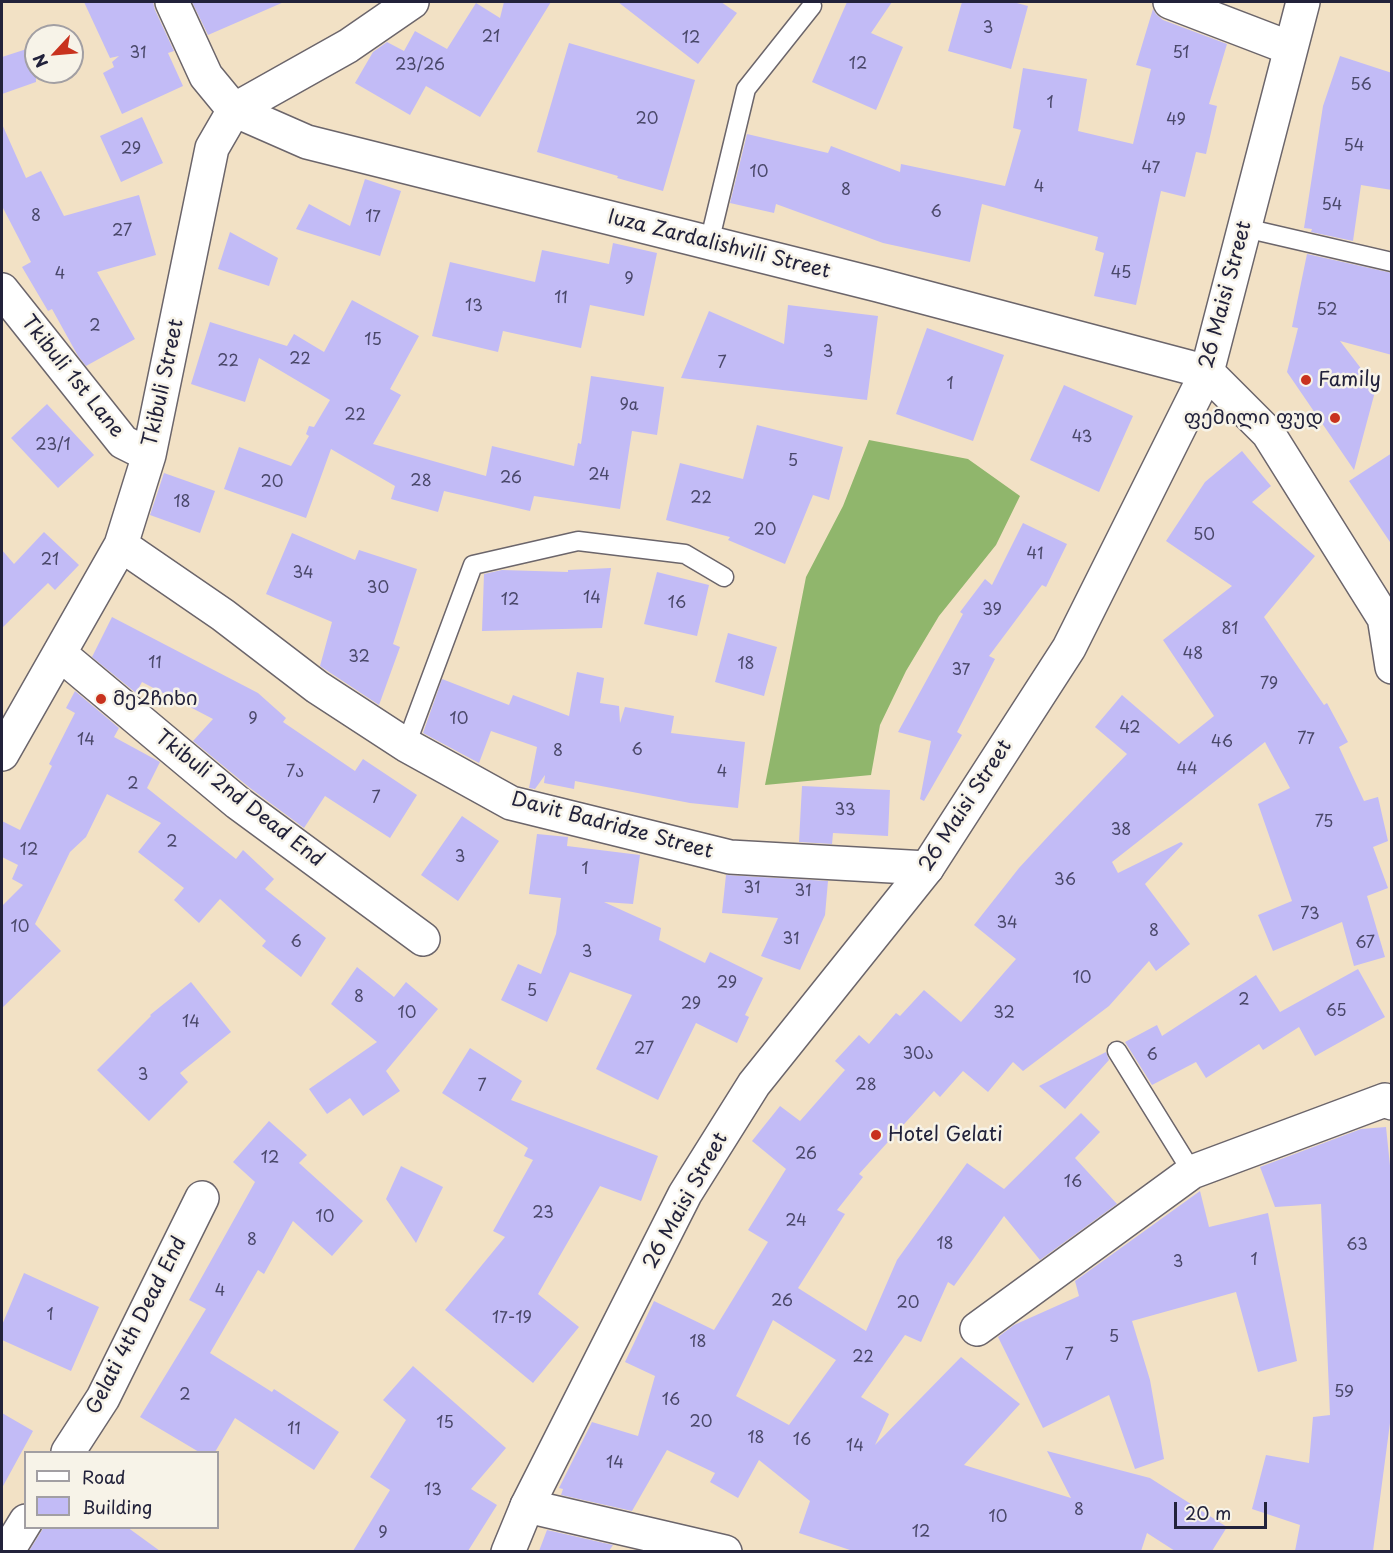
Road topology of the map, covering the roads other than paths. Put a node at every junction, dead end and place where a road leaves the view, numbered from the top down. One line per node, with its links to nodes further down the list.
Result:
1 (172, 2): 7 (street)
2 (412, 2): 7 (street)
3 (1170, 2): 6 (street)
4 (1303, 2): 6 (street, 26 Maisi Street)
5 (812, 6): 9 (lane)
6 (1290, 48): 8 (street, 26 Maisi Street)
7 (234, 110): 9 (street, Iuza Zardalishvili Street); 13 (street, Tkibuli Street)
8 (1245, 228): 10 (lane); 12 (street, 26 Maisi Street)
9 (710, 243): 12 (street, Iuza Zardalishvili Street)
10 (1392, 262)
11 (2, 290): 13 (street, Tkibuli 1st Lane)
12 (1207, 372): 16 (street); 21 (street, 26 Maisi Street)
13 (150, 455): 14 (street, Tkibuli Street)
14 (121, 545): 17 (street, Tkibuli Street); 19 (street, Davit Badridze Street)
15 (724, 577): 19 (lane)
16 (1388, 627): 18 (street)
17 (60, 654): 20 (street, Tkibuli Street); 22 (street, Tkibuli 2nd Dead End)
18 (1392, 667)
19 (406, 745): 21 (street, Davit Badridze Street)
20 (2, 754)
21 (927, 868): 29 (street, 26 Maisi Street)
22 (423, 939)
23 (1117, 1051): 25 (lane)
24 (1392, 1103): 25 (street)
25 (1192, 1172): 27 (street)
26 (202, 1198): 28 (street, Gelati 4th Dead End)
27 (977, 1329)
28 (69, 1451)
29 (527, 1506): 32 (street, 26 Maisi Street); 33 (street)
30 (24, 1524): 31 (street)
31 (7, 1551)
32 (508, 1551)
33 (725, 1551)

